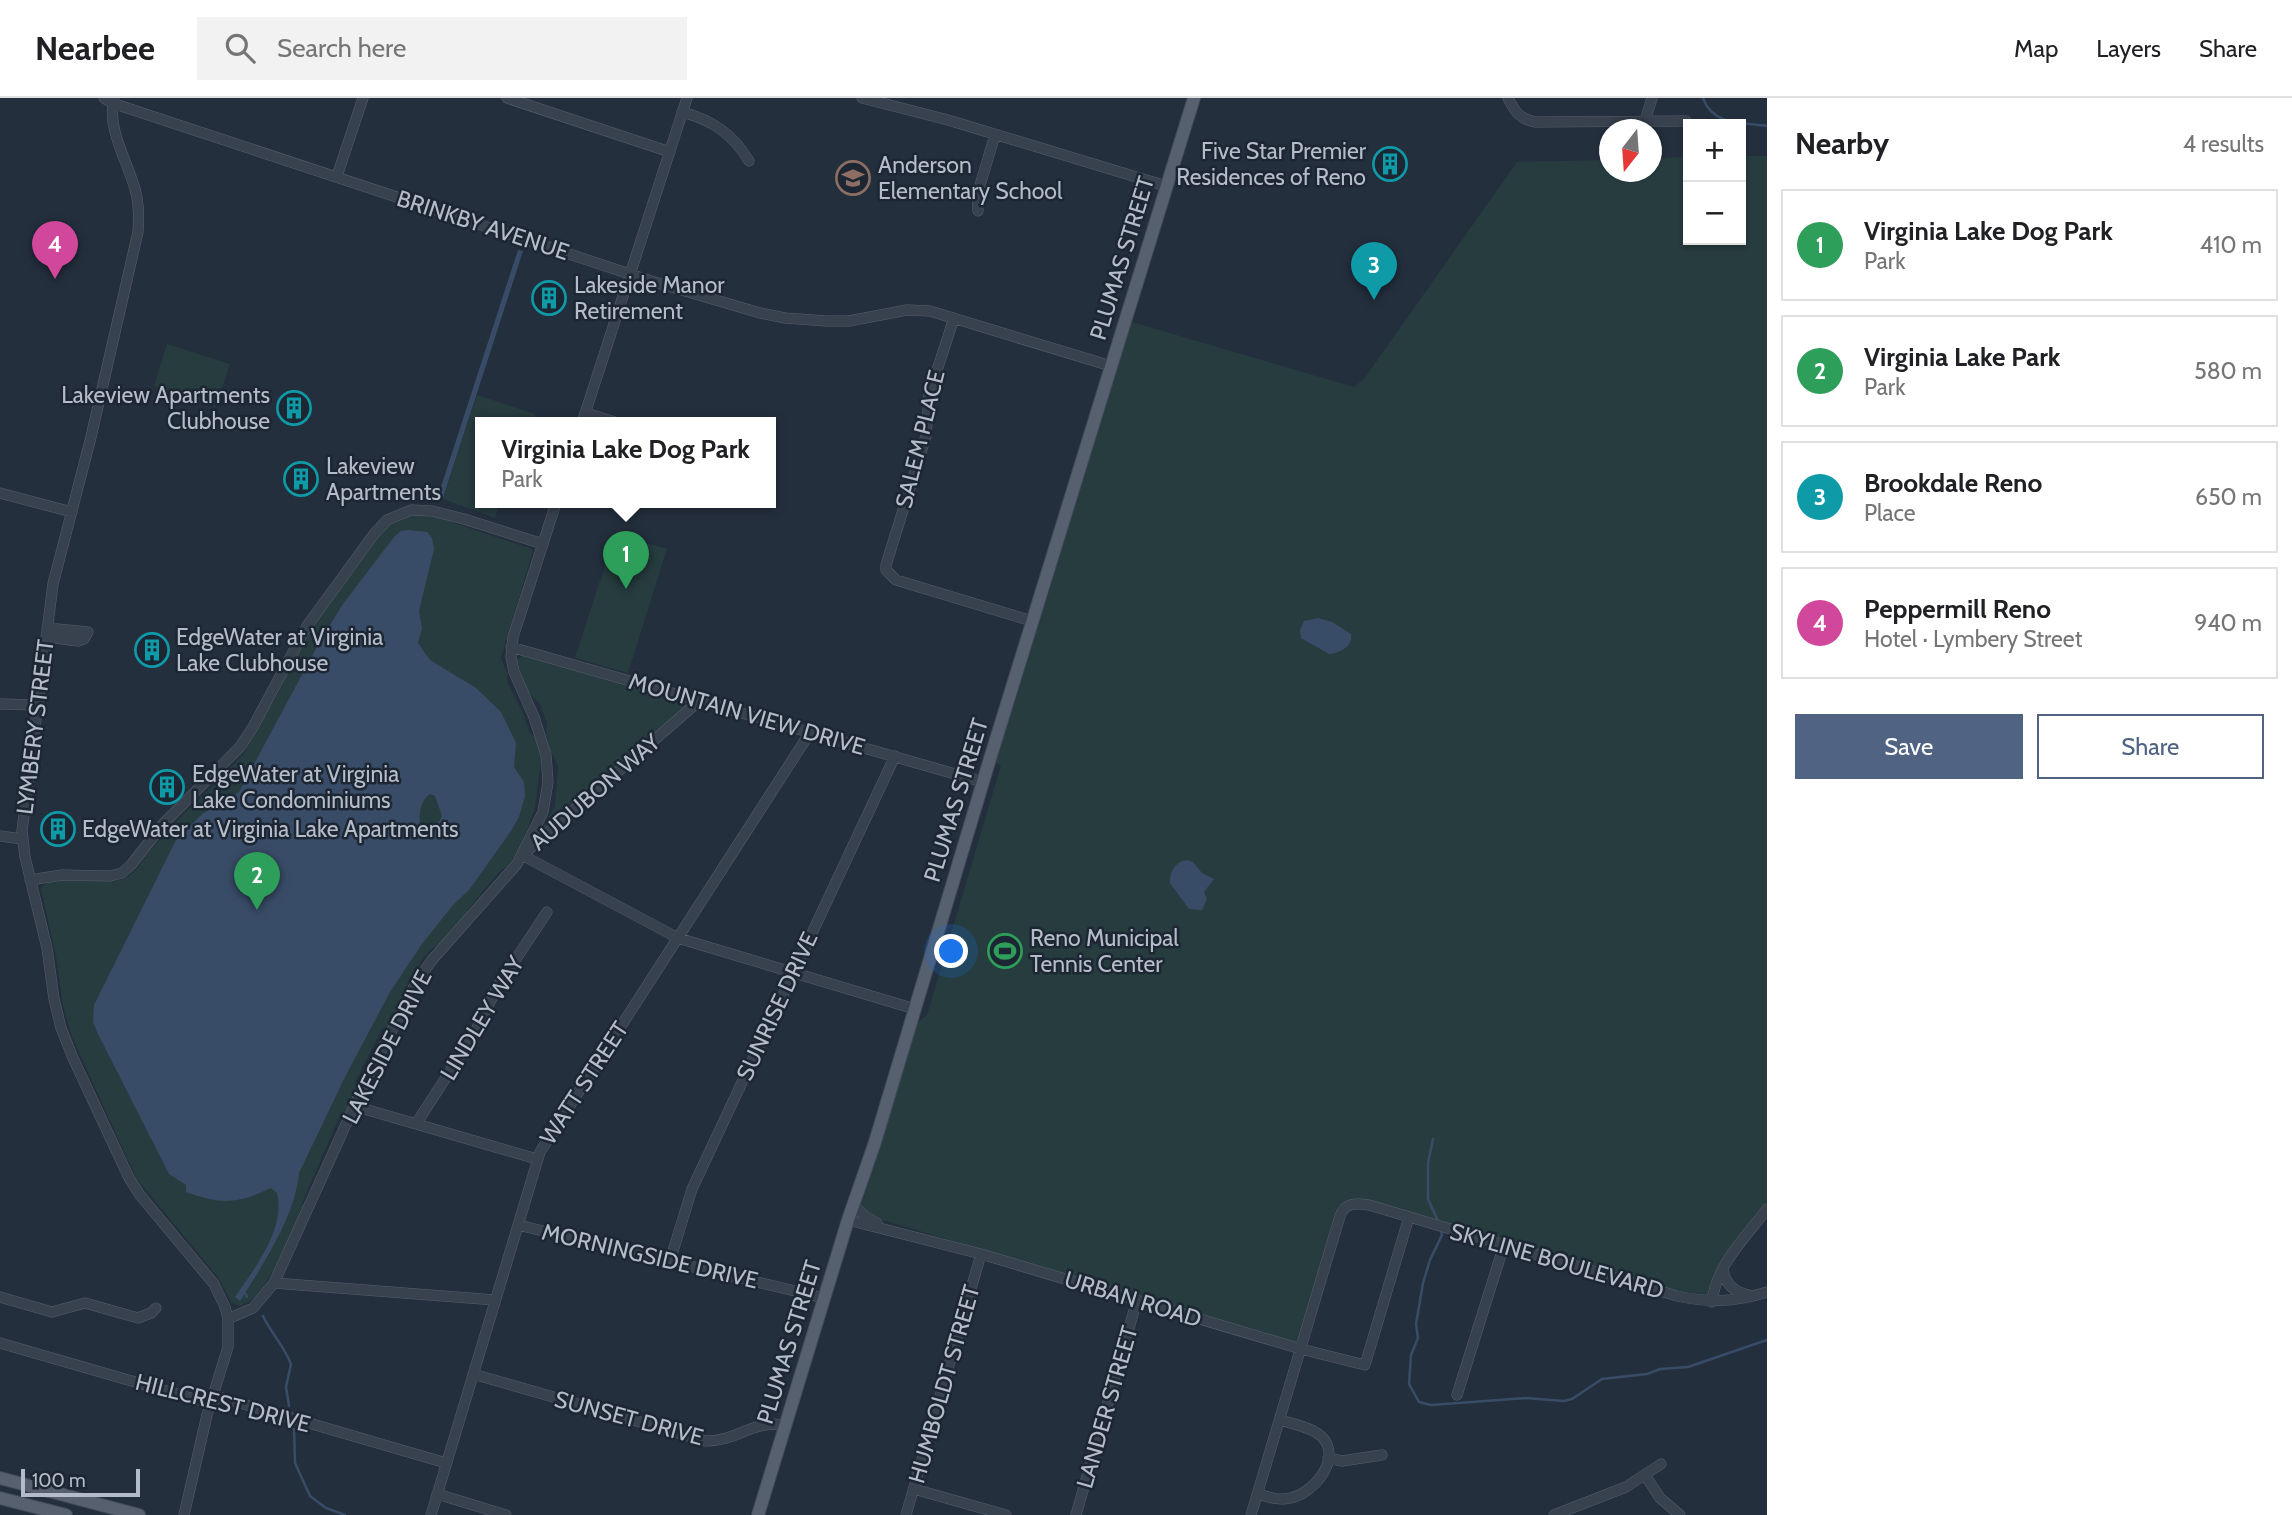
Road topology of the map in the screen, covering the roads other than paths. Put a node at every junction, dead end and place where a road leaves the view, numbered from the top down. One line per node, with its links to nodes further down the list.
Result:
1 (363, 98): 17 (street)
2 (507, 98): 15 (street)
3 (687, 98): 9 (street)
4 (862, 98): 14 (street)
5 (1194, 98): 18 (main road, PLUMAS STREET)
6 (1508, 98): 11 (street)
7 (1652, 98): 10 (street)
8 (110, 100): 17 (street, BRINKBY AVENUE); 26 (street, LYMBERY STREET)
9 (682, 112): 15 (street); 16 (street)
10 (1646, 119)
11 (1599, 121)
12 (1662, 121): 13 (street)
13 (1683, 121)
14 (995, 135): 18 (street); 19 (street)
15 (670, 152): 20 (street)
16 (749, 161)
17 (337, 176): 20 (street, BRINKBY AVENUE)
18 (1166, 187): 22 (main road, PLUMAS STREET)
19 (978, 212)
20 (630, 274): 21 (street, BRINKBY AVENUE); 23 (street)
21 (954, 318): 22 (street, BRINKBY AVENUE); 28 (street, SALEM PLACE)
22 (1111, 366): 28 (main road, PLUMAS STREET)
23 (584, 417)
24 (0, 493): 26 (street)
25 (554, 508): 27 (street, LAKESIDE DRIVE)
26 (72, 512): 32 (street, LYMBERY STREET)
27 (543, 544): 29 (street, LAKESIDE DRIVE); 39 (street)
28 (1032, 621): 35 (main road, PLUMAS STREET)
29 (511, 647): 30 (street, MOUNTAIN VIEW DRIVE); 38 (street, LAKESIDE DRIVE)
30 (699, 701): 33 (street, MOUNTAIN VIEW DRIVE); 38 (street, AUDUBON WAY)
31 (0, 704): 32 (street)
32 (38, 705): 37 (street, LYMBERY STREET)
33 (811, 731): 34 (street, MOUNTAIN VIEW DRIVE); 41 (street, WATT STREET)
34 (895, 755): 35 (street, MOUNTAIN VIEW DRIVE); 42 (street, SUNRISE DRIVE)
35 (983, 782): 43 (main road, PLUMAS STREET)
36 (0, 836): 37 (street)
37 (22, 839): 39 (street, LYMBERY STREET)
38 (522, 855): 41 (street); 44 (street, LAKESIDE DRIVE)
39 (30, 880): 66 (street, LYMBERY STREET)
40 (547, 912): 45 (street, LINDLEY WAY)
41 (678, 938): 42 (street); 46 (street, WATT STREET)
42 (793, 972): 43 (street); 55 (street, SUNRISE DRIVE)
43 (915, 1009): 47 (main road, PLUMAS STREET)
44 (354, 1106): 45 (street); 57 (street, LAKESIDE DRIVE)
45 (416, 1124): 46 (street)
46 (537, 1159): 51 (street, WATT STREET)
47 (853, 1205): 50 (main road, PLUMAS STREET); 52 (street, URBAN ROAD)
48 (1767, 1209): 56 (street)
49 (1409, 1217): 53 (street, SKYLINE BOULEVARD); 68 (street, SKYLINE BOULEVARD); 68 (street, URBAN ROAD)
50 (848, 1220): 52 (street, URBAN ROAD); 61 (main road, PLUMAS STREET)
51 (518, 1225): 55 (street, MORNINGSIDE DRIVE); 62 (street, WATT STREET)
52 (901, 1232): 54 (street, URBAN ROAD)
53 (1504, 1245): 64 (street, SKYLINE BOULEVARD); 70 (street)
54 (981, 1254): 63 (street, URBAN ROAD); 80 (street, HUMBOLDT STREET)
55 (670, 1261): 61 (street, MORNINGSIDE DRIVE)
56 (1723, 1268): 60 (street); 64 (street)
57 (274, 1283): 62 (street); 66 (street, LAKESIDE DRIVE)
58 (1767, 1292): 60 (street, SKYLINE BOULEVARD)
59 (0, 1297): 65 (street)
60 (1753, 1297): 64 (street, SKYLINE BOULEVARD)
61 (824, 1298): 73 (main road, PLUMAS STREET)
62 (495, 1300): 69 (street, WATT STREET)
63 (1137, 1300): 68 (street, URBAN ROAD); 93 (street, LANDER STREET)
64 (1712, 1302)
65 (156, 1308)
66 (228, 1319): 71 (street)
67 (0, 1343): 71 (street, HILLCREST DRIVE)
68 (1301, 1349): 72 (street)
69 (473, 1374): 73 (street, SUNSET DRIVE); 76 (street, WATT STREET)
70 (1457, 1395)
71 (211, 1399): 76 (street, HILLCREST DRIVE); 87 (street)
72 (1280, 1420): 75 (street); 82 (street)
73 (785, 1425): 90 (main road, PLUMAS STREET)
74 (1382, 1455): 75 (street)
75 (1328, 1458): 82 (street)
76 (446, 1463): 81 (street, WATT STREET)
77 (1661, 1464): 78 (street)
78 (1645, 1475): 84 (street); 96 (street)
79 (0, 1478): 86 (main road)
80 (914, 1489): 91 (street, HUMBOLDT STREET); 92 (street)
81 (437, 1494): 88 (street, WATT STREET); 89 (street)
82 (1258, 1494): 94 (street)
83 (0, 1498): 85 (main road)
84 (1577, 1511): 95 (street)
85 (66, 1515)
86 (139, 1515)
87 (184, 1515)
88 (431, 1515)
89 (506, 1515)
90 (758, 1515)
91 (906, 1515)
92 (1006, 1515)
93 (1076, 1515)
94 (1251, 1515)
95 (1554, 1515)
96 (1680, 1515)

